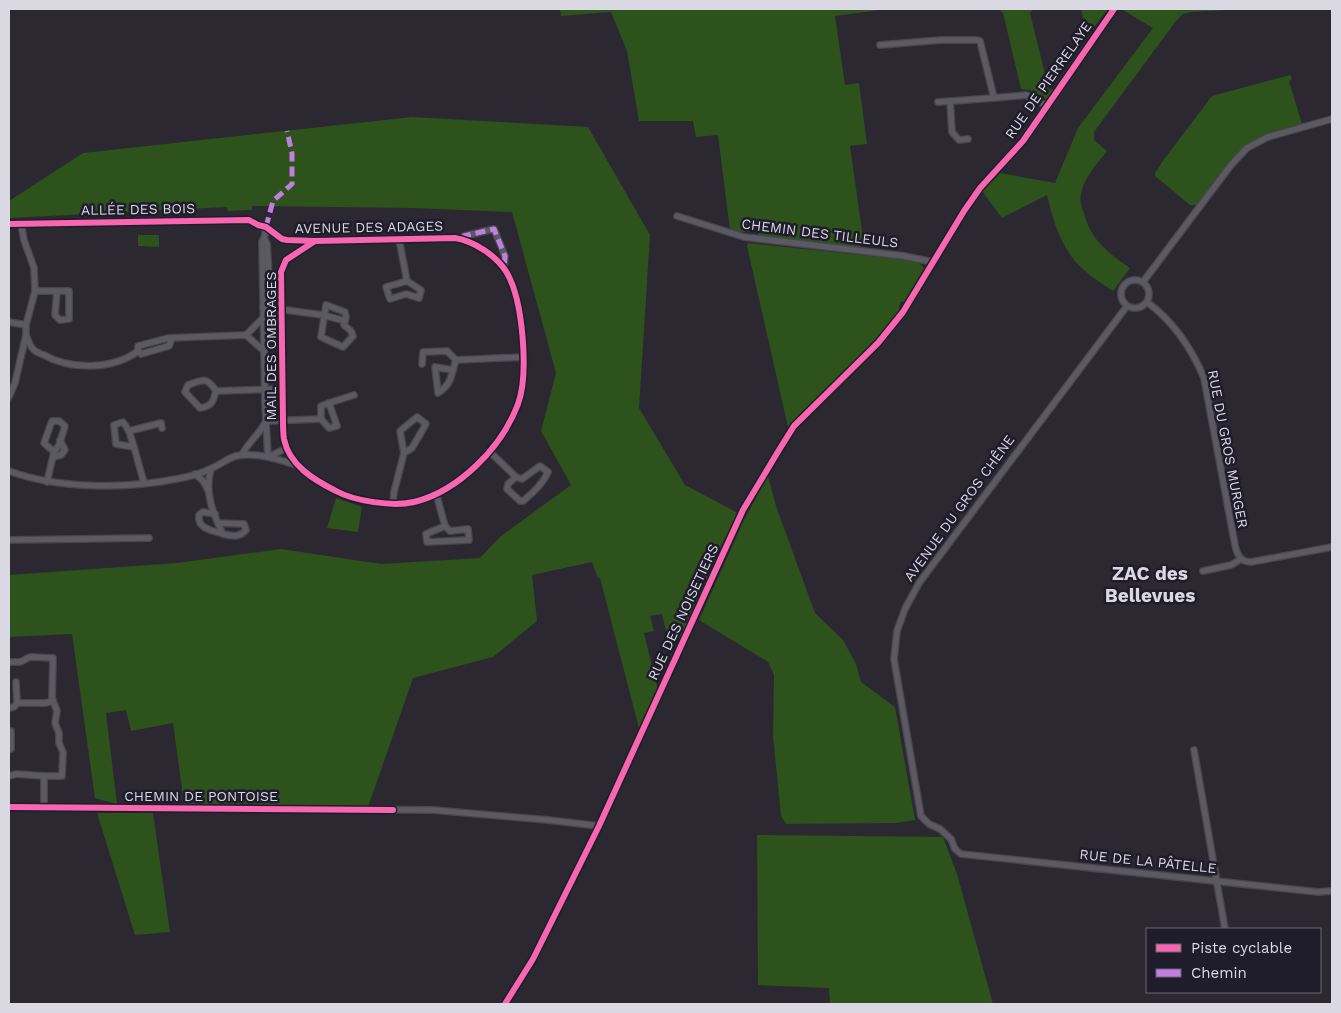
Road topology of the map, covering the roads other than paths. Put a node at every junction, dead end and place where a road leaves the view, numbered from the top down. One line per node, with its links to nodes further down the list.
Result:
1 (1114, 9): 6 (street, RUE DE PIERRELAYE)
2 (880, 45): 3 (street)
3 (994, 98): 4 (street); 6 (street)
4 (950, 101): 5 (street); 8 (street)
5 (938, 102)
6 (1047, 106): 17 (street, RUE DE PIERRELAYE)
7 (1332, 119): 20 (street)
8 (968, 139)
9 (677, 216): 17 (street, CHEMIN DES TILLEULS)
10 (9, 224): 11 (street, ALLÉE DES BOIS)
11 (21, 224): 12 (street, ALLÉE DES BOIS); 21 (street)
12 (266, 227): 13 (street, MAIL DES OMBRAGES); 16 (street, AVENUE DES ADAGES)
13 (264, 238): 23 (street); 26 (street, MAIL DES OMBRAGES)
14 (400, 239): 15 (street, AVENUE DES ADAGES); 16 (street, AVENUE DES ADAGES); 19 (street)
15 (463, 239): 18 (street, AVENUE DES ADAGES); 18 (street)
16 (315, 241): 23 (street, MAIL DES OMBRAGES)
17 (933, 262): 93 (street, RUE DES NOISETIERS)
18 (504, 269): 40 (street, AVENUE DES ADAGES)
19 (408, 281): 19 (street)
20 (1143, 282): 24 (street); 25 (street)
21 (34, 290): 22 (street); 32 (street)
22 (57, 291): 22 (street)
23 (281, 297): 27 (street, MAIL DES OMBRAGES)
24 (1147, 302): 25 (street); 79 (street, RUE DU GROS MURGER)
25 (1126, 306): 94 (street, AVENUE DU GROS CHÊNE)
26 (263, 308): 27 (street); 29 (street, MAIL DES OMBRAGES)
27 (281, 310): 28 (street); 45 (street, MAIL DES OMBRAGES)
28 (323, 315): 30 (street); 30 (street); 30 (street)
29 (263, 318): 34 (street); 38 (street, MAIL DES OMBRAGES)
30 (345, 321)
31 (9, 322): 32 (street)
32 (26, 324): 33 (street)
33 (26, 335): 36 (street); 39 (street)
34 (246, 336): 35 (street); 38 (street)
35 (172, 338): 37 (street); 37 (street)
36 (34, 350): 37 (street); 39 (street)
37 (138, 351)
38 (264, 352): 44 (street, MAIL DES OMBRAGES)
39 (22, 354): 48 (street)
40 (524, 357): 41 (street); 57 (street, AVENUE DES ADAGES)
41 (456, 360): 42 (street); 43 (street)
42 (422, 364)
43 (453, 370): 43 (street)
44 (265, 389): 45 (street); 46 (street); 52 (street, MAIL DES OMBRAGES)
45 (282, 389): 51 (street, MAIL DES OMBRAGES)
46 (216, 391): 46 (street)
47 (354, 395): 49 (street)
48 (9, 397)
49 (329, 403): 50 (street); 50 (street)
50 (321, 419): 51 (street)
51 (283, 420): 52 (street); 56 (street, MAIL DES OMBRAGES)
52 (266, 421): 60 (street); 61 (street, MAIL DES OMBRAGES)
53 (162, 428): 54 (street)
54 (129, 430): 55 (street); 55 (street)
55 (134, 447): 68 (street)
56 (287, 448): 61 (street); 62 (street, MAIL DES OMBRAGES)
57 (489, 450): 66 (street); 70 (street, AVENUE DES ADAGES)
58 (404, 453): 58 (street); 71 (street)
59 (54, 454): 59 (street); 67 (street)
60 (242, 455): 61 (street); 63 (street)
61 (268, 457): 62 (street)
62 (296, 465): 71 (street, AVENUE DES ADAGES)
63 (211, 469): 65 (street); 69 (street)
64 (9, 471): 67 (street)
65 (195, 474): 68 (street); 69 (street)
66 (516, 477): 66 (street)
67 (47, 482): 68 (street)
68 (144, 483)
69 (208, 490): 72 (street)
70 (436, 493): 71 (street, AVENUE DES ADAGES); 74 (street)
71 (393, 503)
72 (214, 514): 73 (street); 75 (street)
73 (218, 522): 75 (street); 75 (street)
74 (445, 526): 74 (street)
75 (223, 534)
76 (149, 538): 77 (street)
77 (9, 540)
78 (1332, 547): 79 (street)
79 (1241, 559): 80 (street)
80 (1203, 571)
81 (9, 662): 83 (street)
82 (16, 682): 84 (street)
83 (53, 701): 84 (street); 90 (street)
84 (17, 703): 85 (street)
85 (9, 708)
86 (11, 731): 87 (street)
87 (9, 748)
88 (1194, 750): 95 (street)
89 (9, 776): 90 (street)
90 (44, 776): 92 (street)
91 (9, 807): 92 (street, CHEMIN DE PONTOISE)
92 (44, 808): 93 (street, CHEMIN DE PONTOISE)
93 (599, 826): 98 (street, RUE DES NOISETIERS)
94 (962, 854): 95 (street, RUE DE LA PÂTELLE)
95 (1217, 881): 96 (street, RUE DE LA PÂTELLE); 97 (street)
96 (1332, 892)
97 (1225, 928)
98 (505, 1004)

